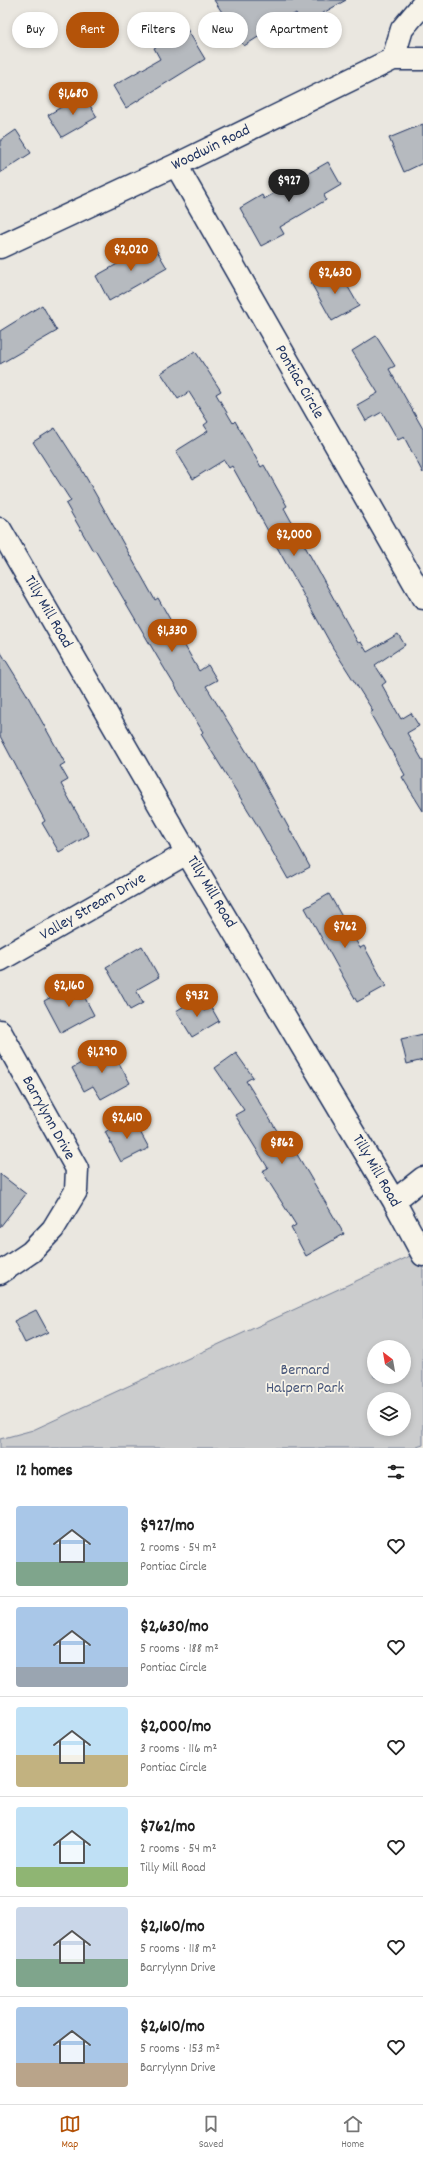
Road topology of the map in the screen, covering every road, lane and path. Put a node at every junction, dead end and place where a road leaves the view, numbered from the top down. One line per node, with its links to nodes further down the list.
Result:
1 (423, 4): 2 (street)
2 (394, 59): 3 (street, Woodwin Road); 4 (street, Woodwin Road)
3 (423, 59)
4 (176, 165): 5 (street, Woodwin Road); 7 (street, Pontiac Circle)
5 (0, 247)
6 (0, 529): 8 (street, Tilly Mill Road)
7 (423, 598)
8 (187, 853): 9 (street, Valley Stream Drive); 12 (street, Tilly Mill Road)
9 (0, 960)
10 (0, 1031): 14 (street, Barrylynn Drive)
11 (423, 1178): 12 (street)
12 (394, 1200): 13 (street, Tilly Mill Road)
13 (423, 1255)
14 (0, 1273)

